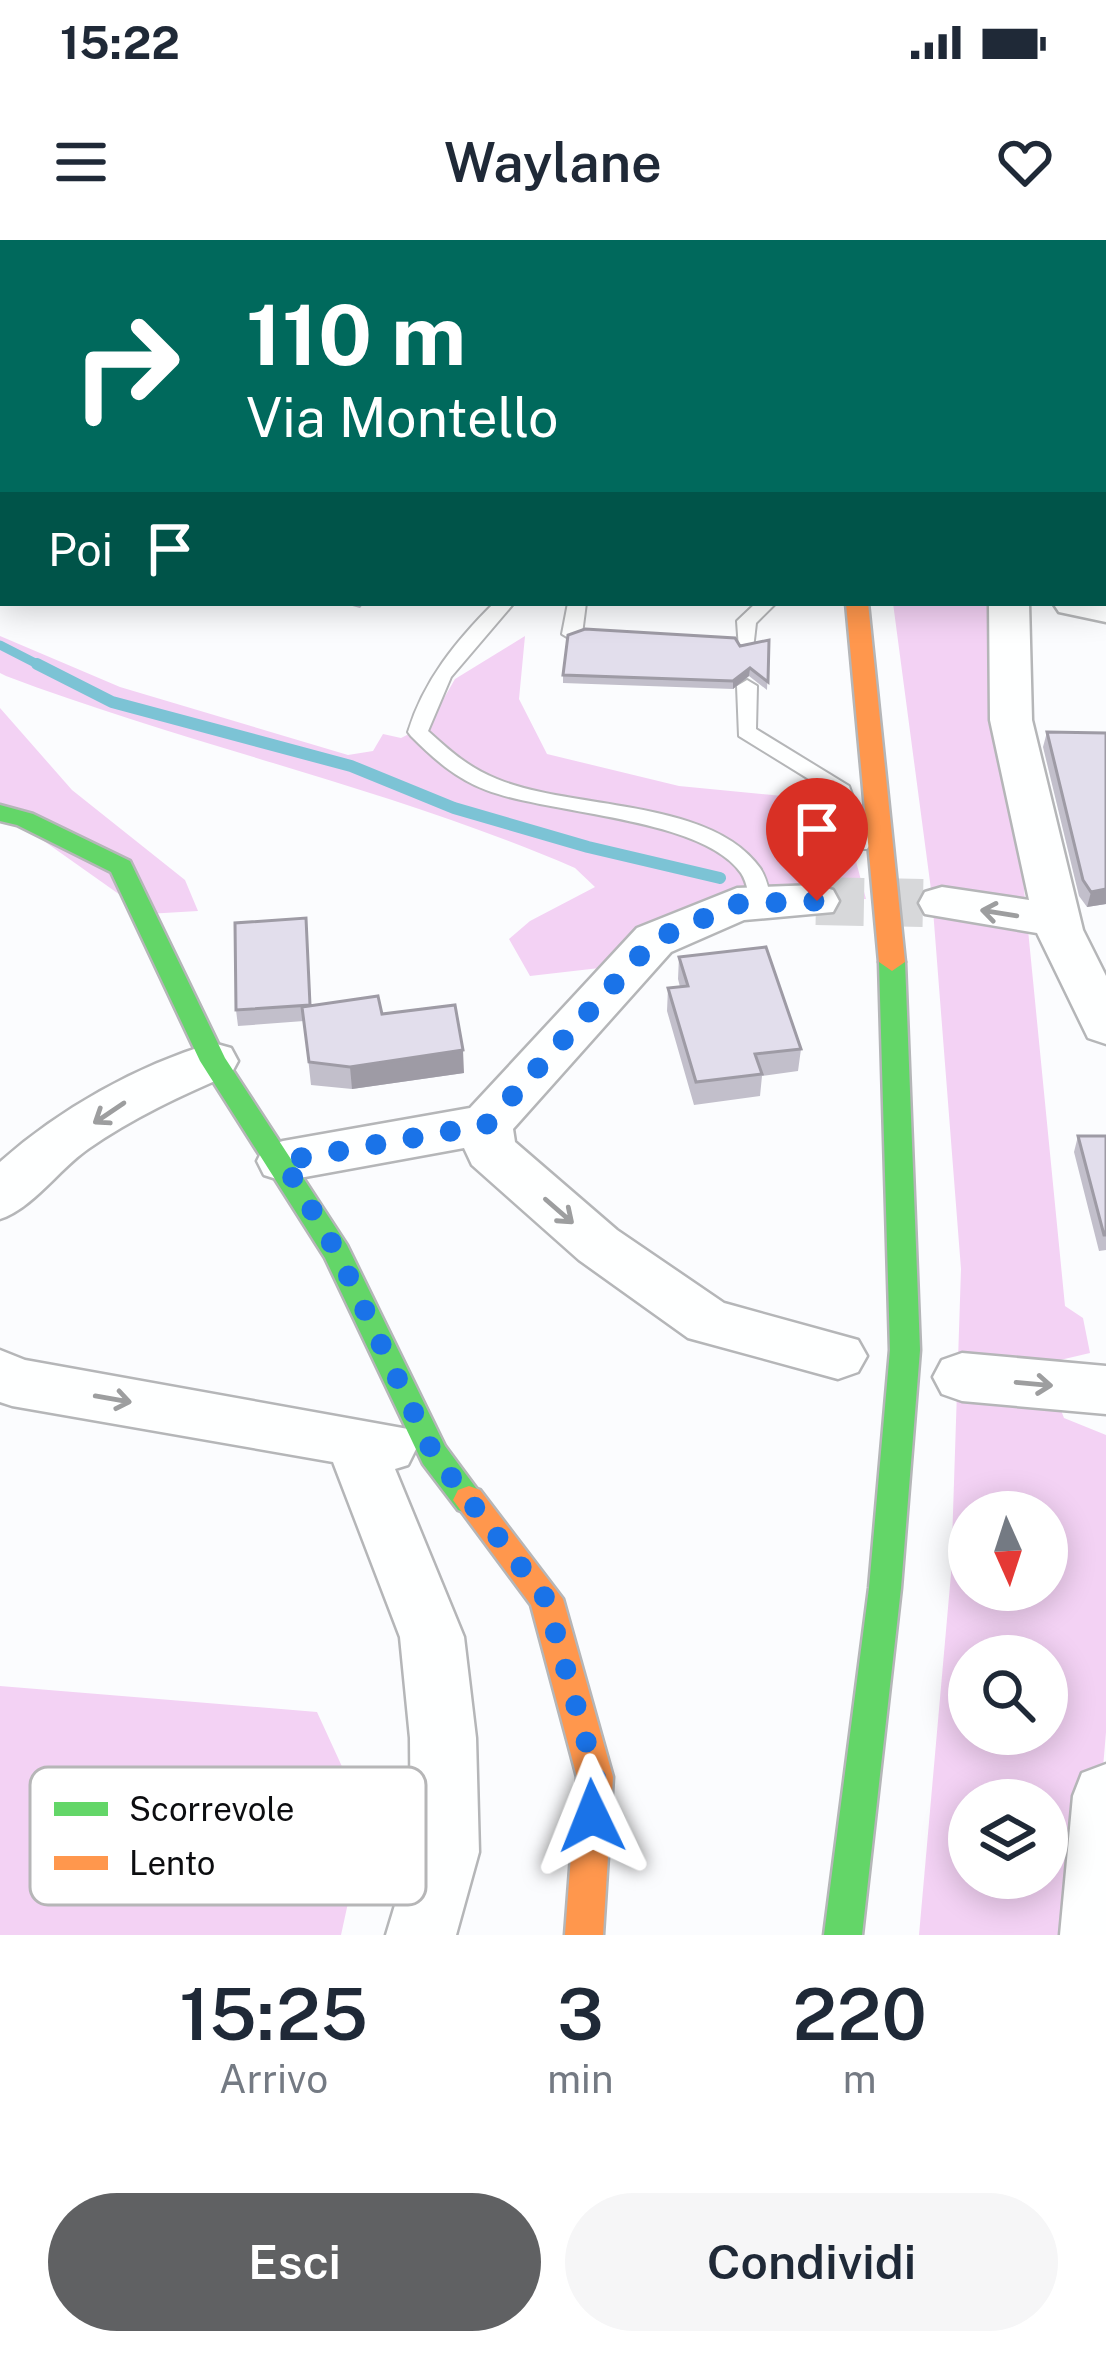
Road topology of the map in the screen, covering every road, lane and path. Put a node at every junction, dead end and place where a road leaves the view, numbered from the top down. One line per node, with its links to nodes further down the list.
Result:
1 (502, 606): 11 (lane)
2 (577, 606): 6 (lane)
3 (764, 606): 7 (lane)
4 (857, 606): 14 (main road)
5 (1009, 606): 13 (street)
6 (572, 634)
7 (746, 645)
8 (746, 686): 14 (lane)
9 (0, 813): 16 (main road)
10 (817, 901): 11 (street)
11 (761, 903): 17 (street)
12 (942, 903): 13 (street, one-way to 12)
13 (1058, 920): 15 (street)
14 (892, 947): 29 (main road)
15 (1106, 1026)
16 (213, 1061): 18 (main road); 19 (street, one-way to 19)
17 (486, 1125): 18 (street); 20 (street, one-way to 20)
18 (283, 1161): 25 (main road)
19 (5, 1181)
20 (838, 1356)
21 (0, 1374): 24 (street, one-way to 24)
22 (962, 1377): 23 (street, one-way to 23)
23 (1106, 1390)
24 (356, 1442): 25 (street); 27 (street)
25 (434, 1455): 28 (main road)
26 (1106, 1796): 30 (street)
27 (421, 1935)
28 (584, 1935)
29 (843, 1935)
30 (1095, 1935)

